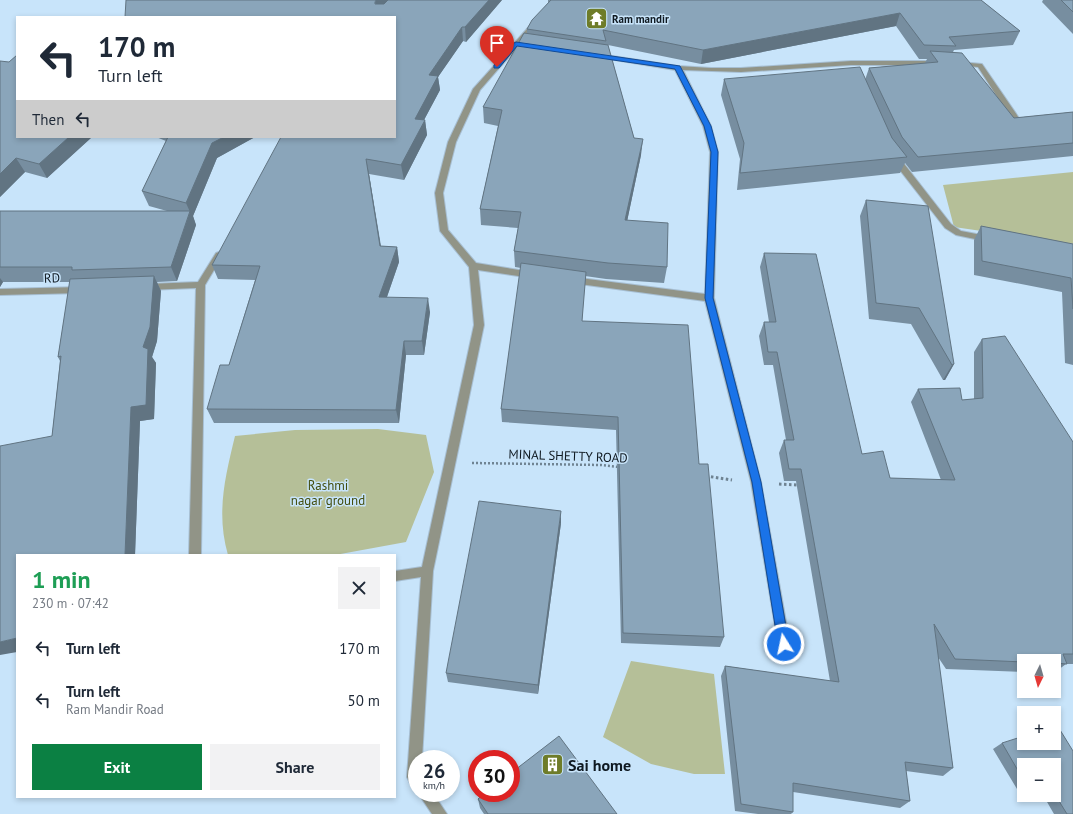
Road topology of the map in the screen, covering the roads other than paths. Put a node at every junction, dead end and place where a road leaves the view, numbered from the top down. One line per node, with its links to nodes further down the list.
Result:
1 (541, 17): 8 (street)
2 (593, 55): 3 (street)
3 (678, 68): 4 (street); 15 (street)
4 (1017, 121)
5 (892, 154): 6 (street)
6 (997, 241)
7 (224, 244): 11 (street)
8 (473, 266): 9 (street); 17 (street)
9 (543, 276)
10 (559, 279): 15 (street)
11 (201, 285): 12 (street); 16 (street)
12 (139, 288)
13 (93, 289): 14 (street, RD)
14 (0, 292)
15 (709, 298): 19 (street)
16 (195, 554)
17 (427, 571): 18 (street); 20 (street)
18 (396, 576)
19 (784, 644)
20 (416, 750)
21 (431, 802): 22 (street)
22 (440, 814)

